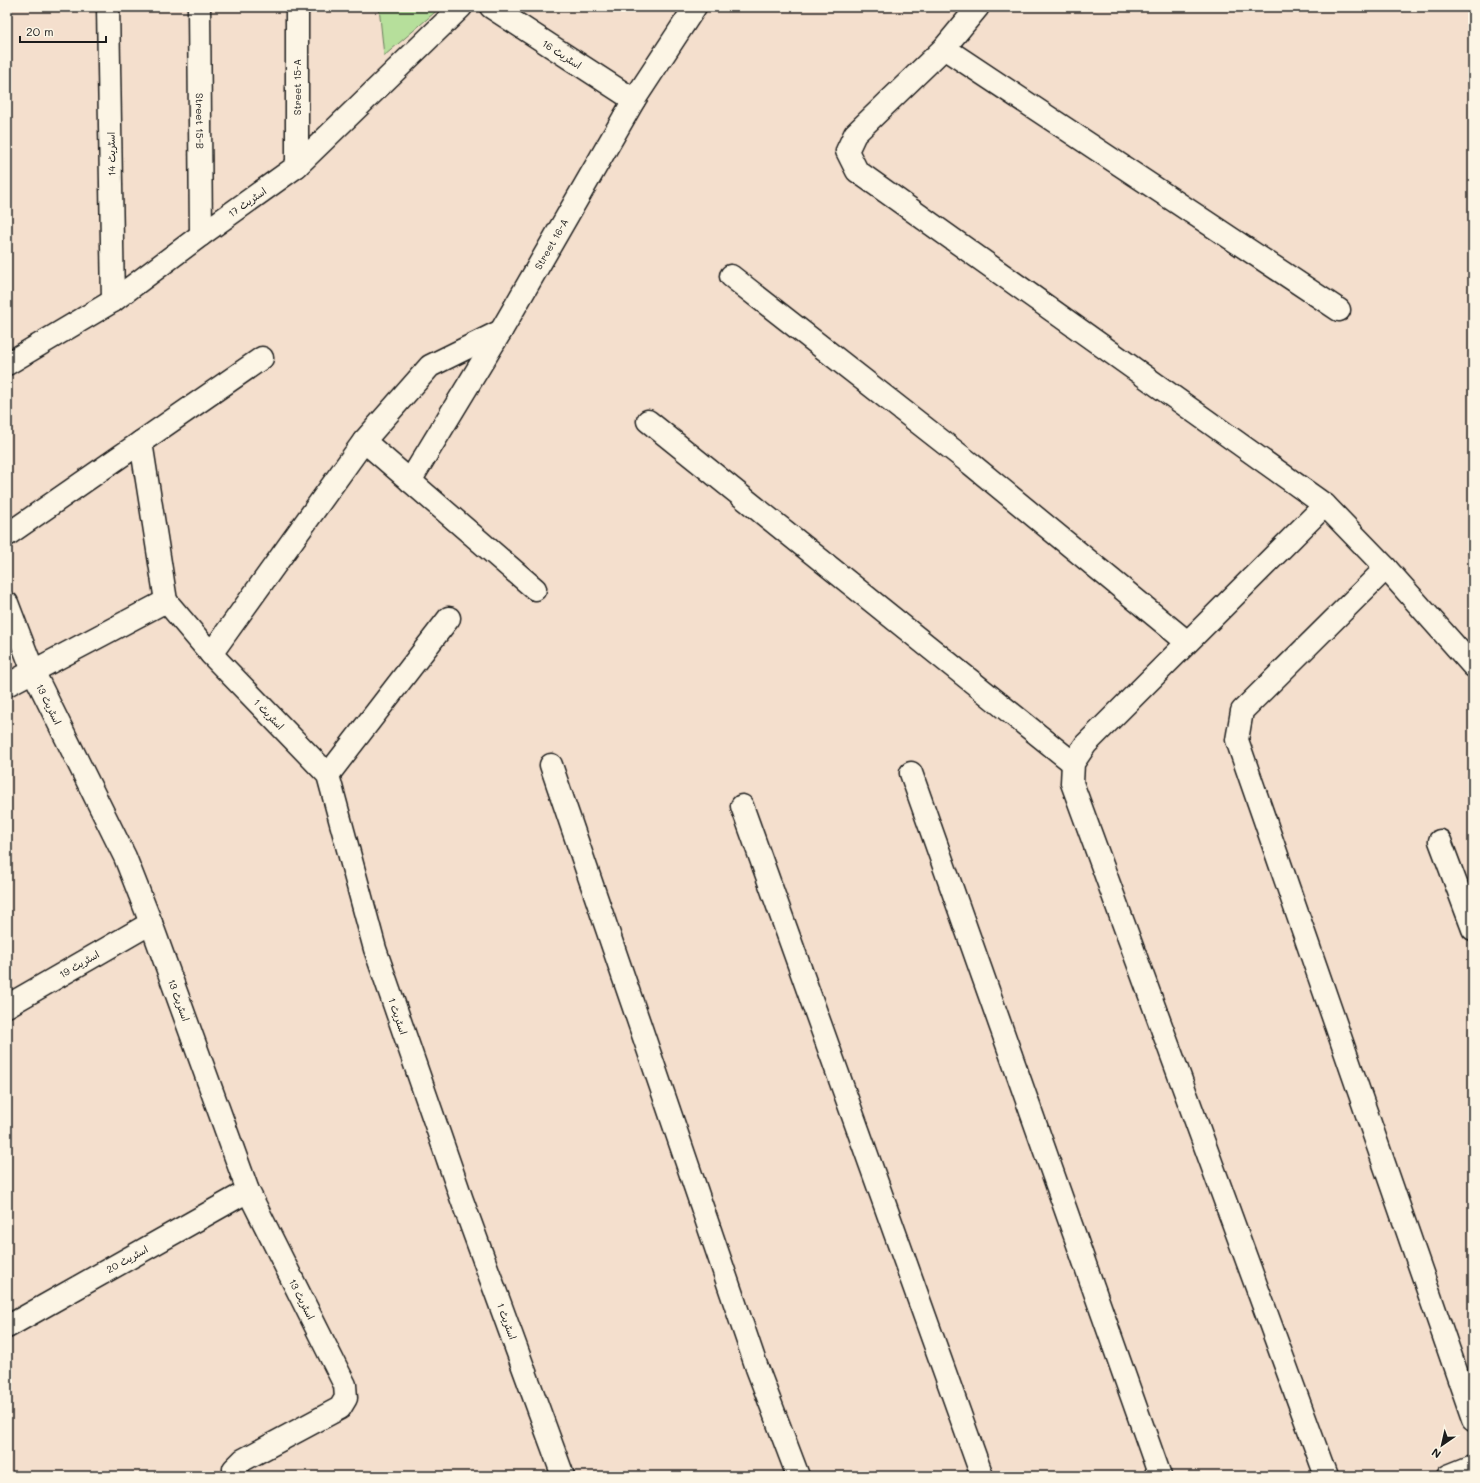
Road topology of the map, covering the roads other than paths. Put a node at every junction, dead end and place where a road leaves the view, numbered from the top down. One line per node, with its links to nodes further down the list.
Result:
1 (108, 7): 13 (street, اسٹریٹ 14)
2 (199, 7): 11 (street, Street 15-B)
3 (298, 7): 10 (street, Street 15-A)
4 (461, 7): 10 (street, اسٹریٹ 17)
5 (491, 7): 9 (street, اسٹریٹ 16)
6 (695, 7): 9 (street, Street 16-A)
7 (978, 7): 8 (street)
8 (944, 48): 14 (street); 22 (street)
9 (634, 100): 15 (street, Street 16-A)
10 (297, 166): 11 (street, اسٹریٹ 17)
11 (201, 235): 13 (street, اسٹریٹ 17)
12 (731, 276): 29 (street)
13 (113, 301): 17 (street, اسٹریٹ 17)
14 (1339, 310)
15 (501, 331): 19 (street); 21 (street, Street 16-A)
16 (262, 358): 20 (street)
17 (7, 364)
18 (648, 421): 34 (street)
19 (364, 441): 21 (street); 30 (street)
20 (141, 442): 23 (street); 26 (street)
21 (410, 481): 25 (street)
22 (1325, 505): 24 (street); 29 (street)
23 (7, 535)
24 (1386, 568): 31 (street); 45 (street)
25 (535, 589)
26 (166, 601): 30 (street, اسٹریٹ 1); 32 (street)
27 (7, 603): 32 (street, اسٹریٹ 13)
28 (449, 618): 37 (street)
29 (1187, 642): 34 (street)
30 (211, 654): 37 (street, اسٹریٹ 1)
31 (1473, 666)
32 (33, 671): 33 (street); 40 (street, اسٹریٹ 13)
33 (7, 685)
34 (1073, 763): 52 (street)
35 (551, 765): 49 (street)
36 (911, 773): 51 (street)
37 (328, 775): 48 (street, اسٹریٹ 1)
38 (742, 806): 50 (street)
39 (1440, 841): 41 (street)
40 (151, 923): 42 (street, اسٹریٹ 19); 43 (street, اسٹریٹ 13)
41 (1473, 929)
42 (7, 1006)
43 (248, 1191): 44 (street, اسٹریٹ 20); 47 (street, اسٹریٹ 13)
44 (7, 1327)
45 (1473, 1420)
46 (1473, 1466): 53 (street)
47 (235, 1476)
48 (563, 1476)
49 (798, 1476)
50 (982, 1476)
51 (1160, 1476)
52 (1326, 1476)
53 (1448, 1476)

